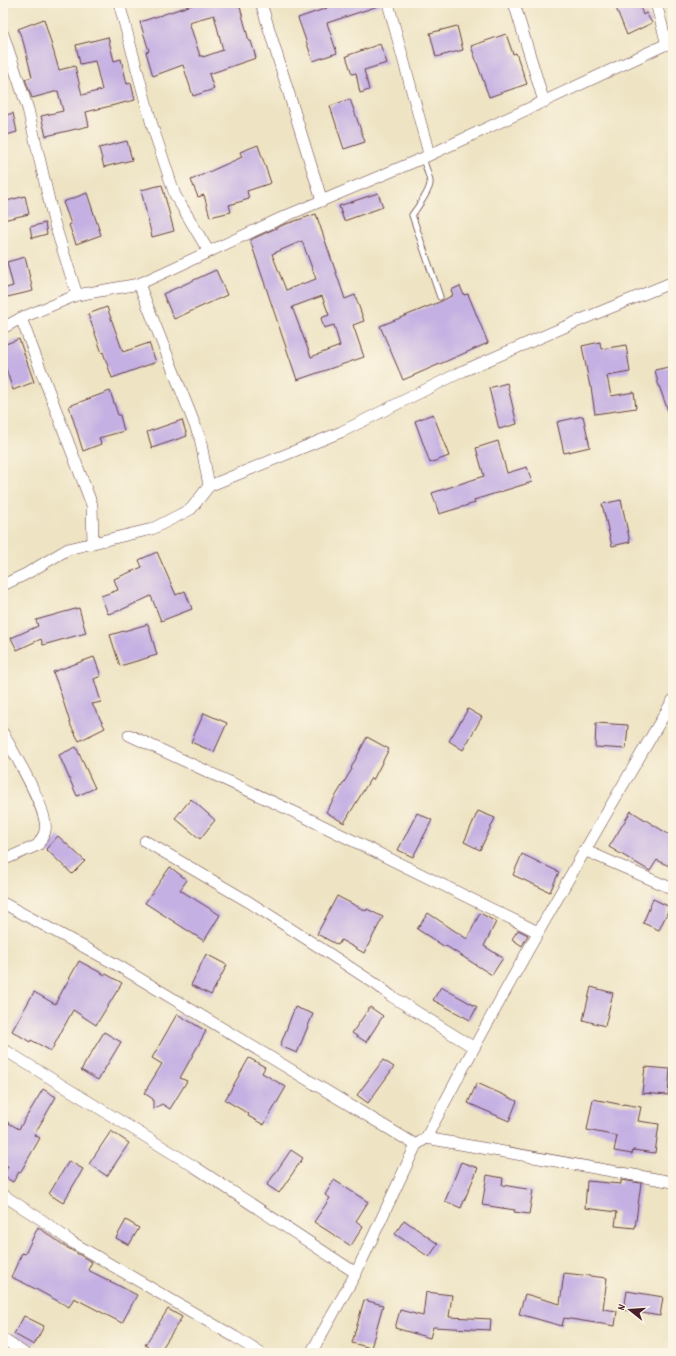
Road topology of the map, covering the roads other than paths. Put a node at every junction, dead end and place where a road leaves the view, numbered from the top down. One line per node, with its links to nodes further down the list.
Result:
1 (119, 3): 11 (street)
2 (261, 3): 10 (street)
3 (388, 3): 9 (street)
4 (514, 3): 8 (street)
5 (656, 3): 7 (street)
6 (3, 34): 14 (street)
7 (670, 43): 8 (street)
8 (544, 102): 9 (street)
9 (426, 156): 10 (street); 15 (lane)
10 (322, 201): 11 (street)
11 (209, 252): 13 (street)
12 (673, 282): 18 (street)
13 (139, 284): 14 (street); 18 (street)
14 (77, 295): 16 (street)
15 (440, 297)
16 (21, 318): 17 (street); 19 (street)
17 (3, 328)
18 (209, 486): 19 (street)
19 (93, 543): 20 (street)
20 (3, 585)
21 (673, 700): 25 (street)
22 (3, 733): 26 (street)
23 (129, 735): 29 (street)
24 (145, 841): 30 (street)
25 (584, 850): 27 (street); 29 (street)
26 (3, 860)
27 (673, 889)
28 (3, 903): 33 (street)
29 (538, 932): 30 (street)
30 (473, 1047): 32 (street)
31 (3, 1049): 36 (street)
32 (426, 1138): 33 (street); 34 (street)
33 (416, 1145): 36 (street)
34 (673, 1182)
35 (3, 1195): 39 (street)
36 (356, 1273): 40 (street)
37 (3, 1339): 38 (street)
38 (24, 1353)
39 (260, 1353)
40 (311, 1353)

